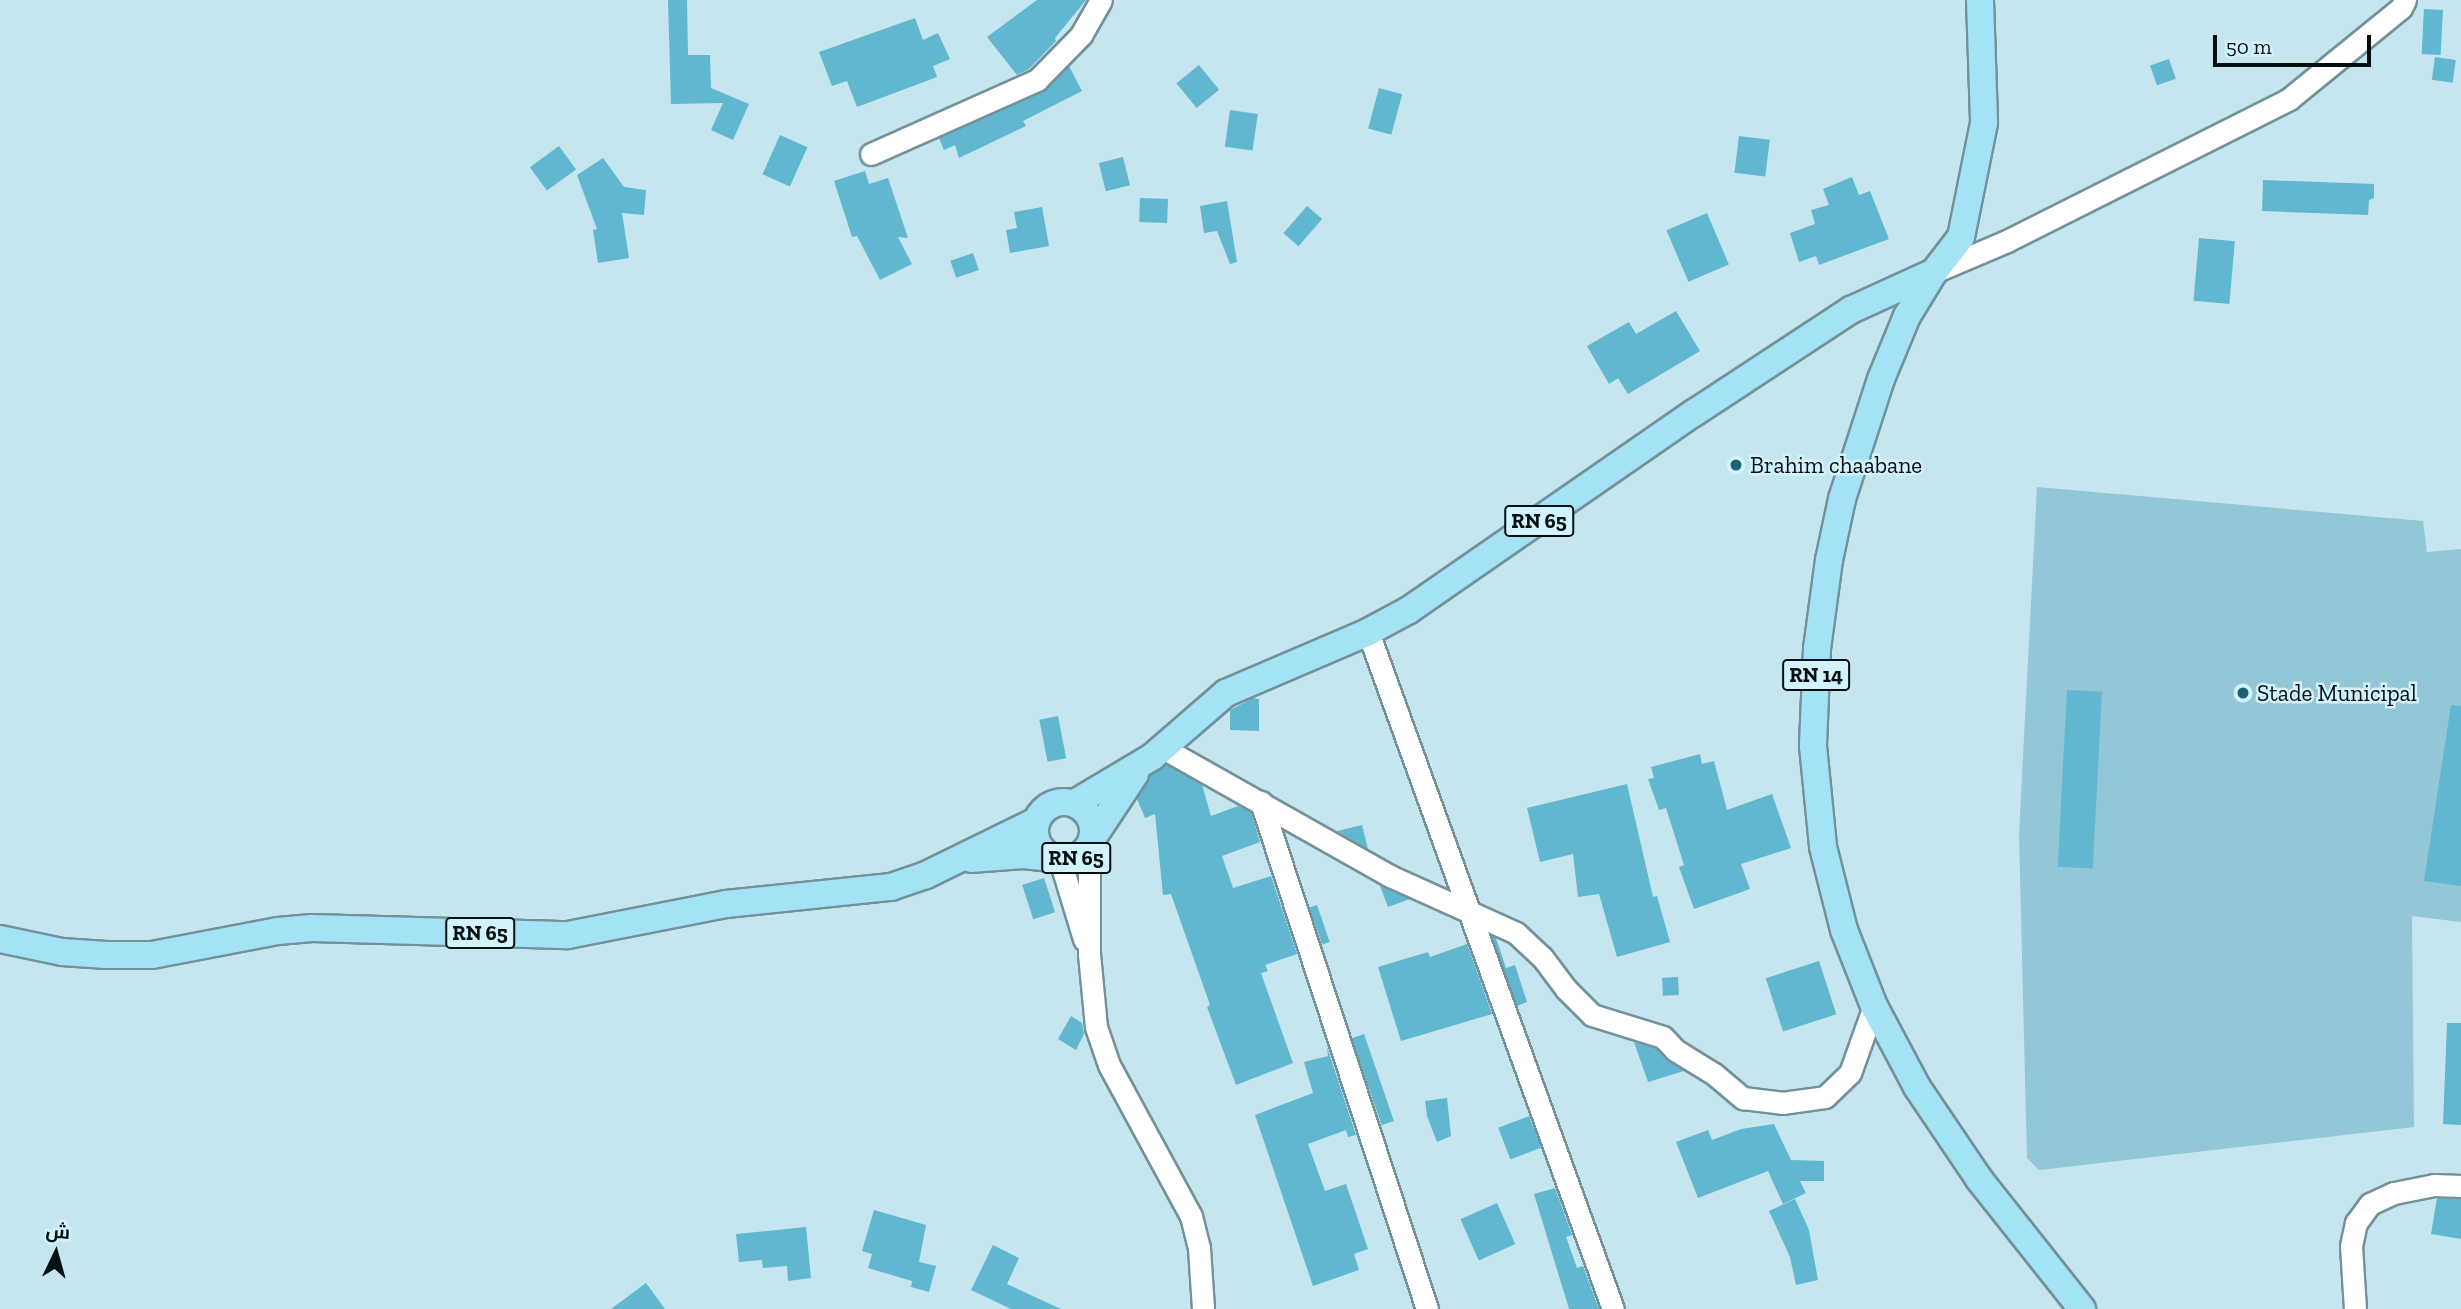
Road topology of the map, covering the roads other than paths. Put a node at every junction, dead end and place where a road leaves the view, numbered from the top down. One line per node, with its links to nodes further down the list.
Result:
1 (1101, 0): 4 (street)
2 (1980, 0): 5 (main road, RN 14)
3 (2405, 0): 5 (street)
4 (871, 154)
5 (1934, 272): 6 (main road, RN 65); 17 (main road, RN 14)
6 (1368, 632): 7 (main road, RN 65); 14 (street)
7 (1153, 756): 8 (street); 9 (main road, RN 65); 11 (main road, RN 65)
8 (1261, 802): 14 (street); 20 (street)
9 (1075, 803): 10 (main road, RN 65); 11 (main road, RN 65)
10 (1036, 821): 12 (main road, RN 65); 13 (main road, RN 65)
11 (1091, 843): 12 (main road, RN 65); 16 (street)
12 (1056, 859): 13 (main road, RN 65); 16 (street)
13 (955, 860): 15 (main road, RN 65)
14 (1470, 914): 17 (street); 21 (street)
15 (0, 939)
16 (1089, 954): 19 (street)
17 (1874, 1006): 22 (main road, RN 14)
18 (2461, 1186): 23 (street)
19 (1203, 1309)
20 (1427, 1309)
21 (1612, 1309)
22 (2082, 1309)
23 (2355, 1309)

